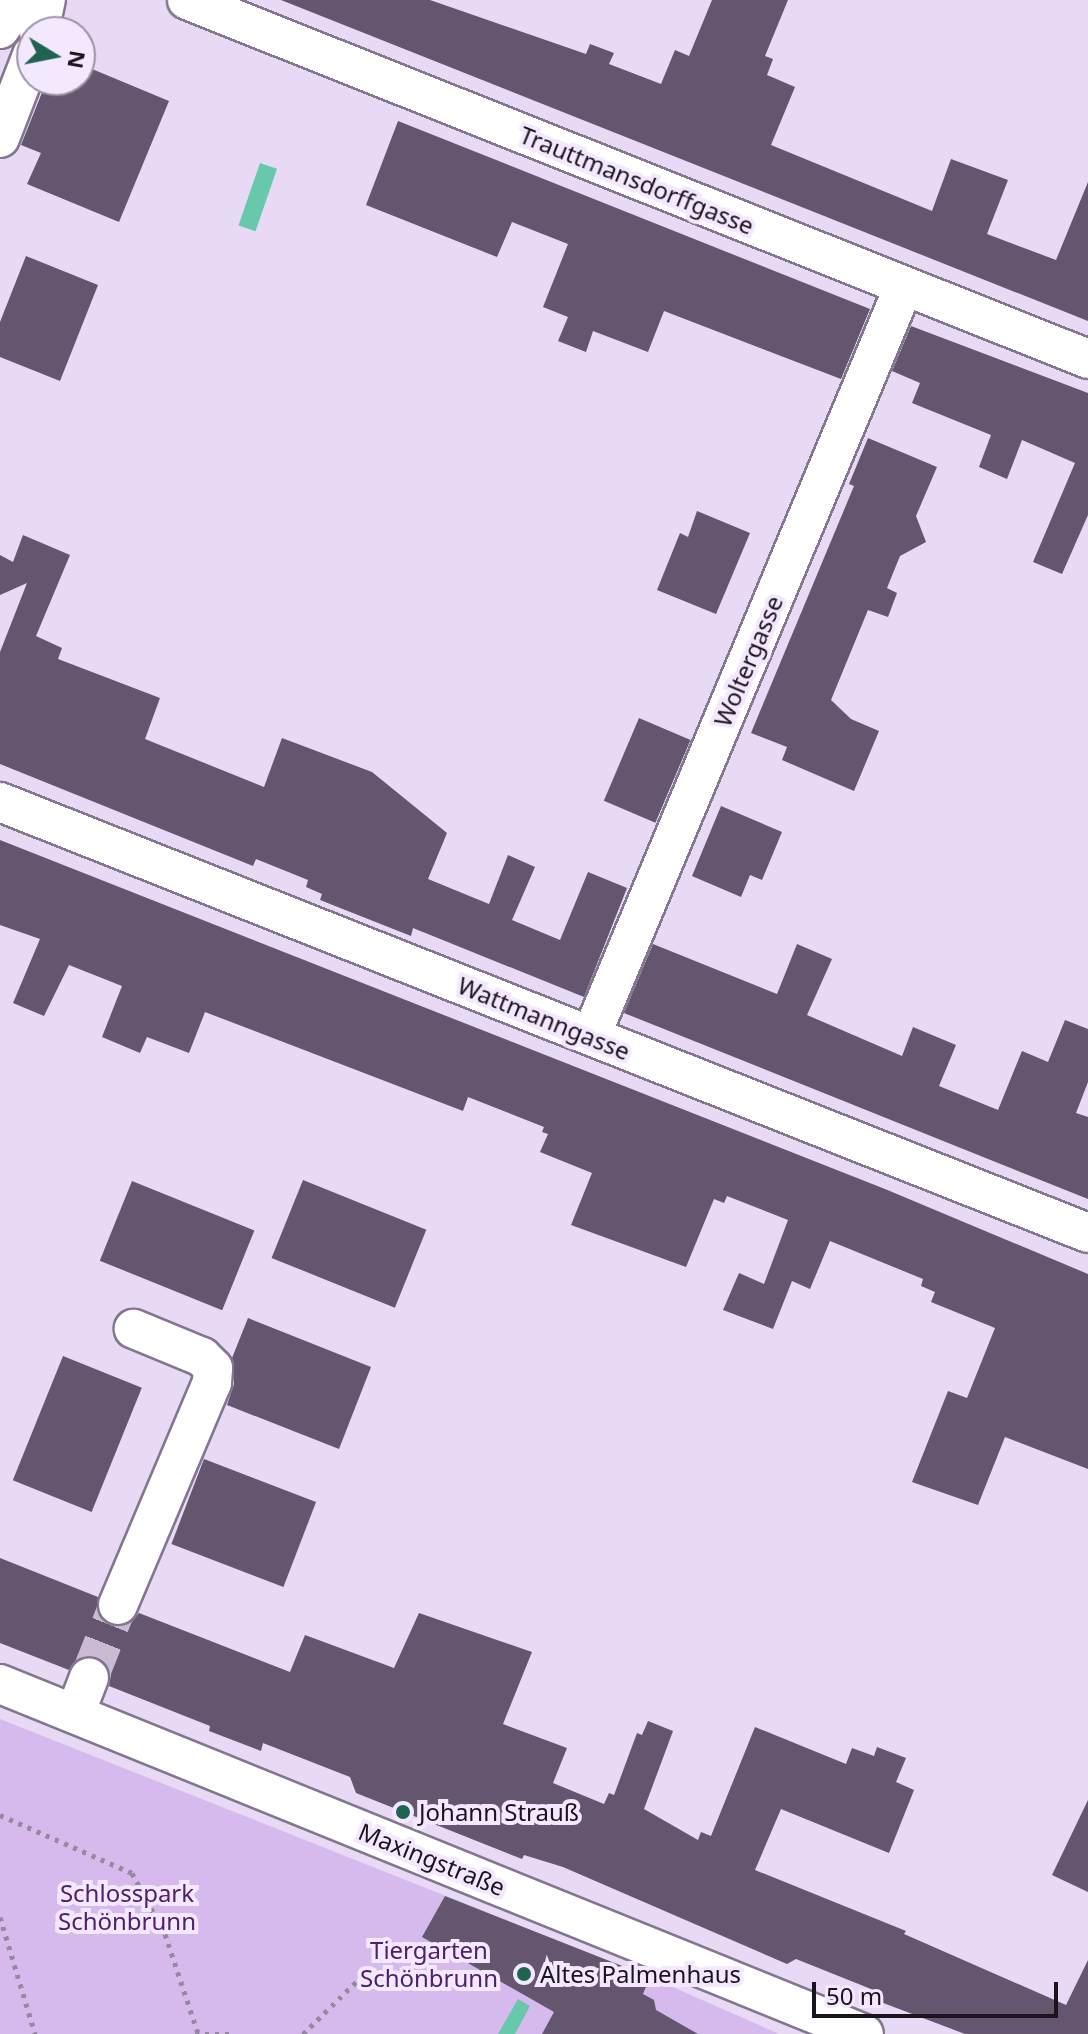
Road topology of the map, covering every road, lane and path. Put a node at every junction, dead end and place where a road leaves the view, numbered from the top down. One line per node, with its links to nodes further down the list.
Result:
1 (20, 0): 3 (street)
2 (187, 0): 6 (street, Trauttmansdorffgasse)
3 (0, 29)
4 (16, 96): 5 (street)
5 (0, 138)
6 (904, 286): 7 (street, Trauttmansdorffgasse); 9 (street, Woltergasse)
7 (1088, 359)
8 (0, 802): 9 (street, Wattmanngasse)
9 (591, 1036): 10 (street, Wattmanngasse)
10 (1088, 1233)
11 (134, 1329): 12 (street)
12 (118, 1605)
13 (89, 1678): 15 (street)
14 (0, 1684): 15 (street, Maxingstraße)
15 (75, 1714): 23 (street, Maxingstraße)
16 (0, 1815): 19 (path)
17 (0, 1917): 20 (path)
18 (357, 1981): 22 (path)
19 (197, 2033): 21 (path)
20 (35, 2034)
21 (229, 2034)
22 (303, 2034)
23 (864, 2034)

